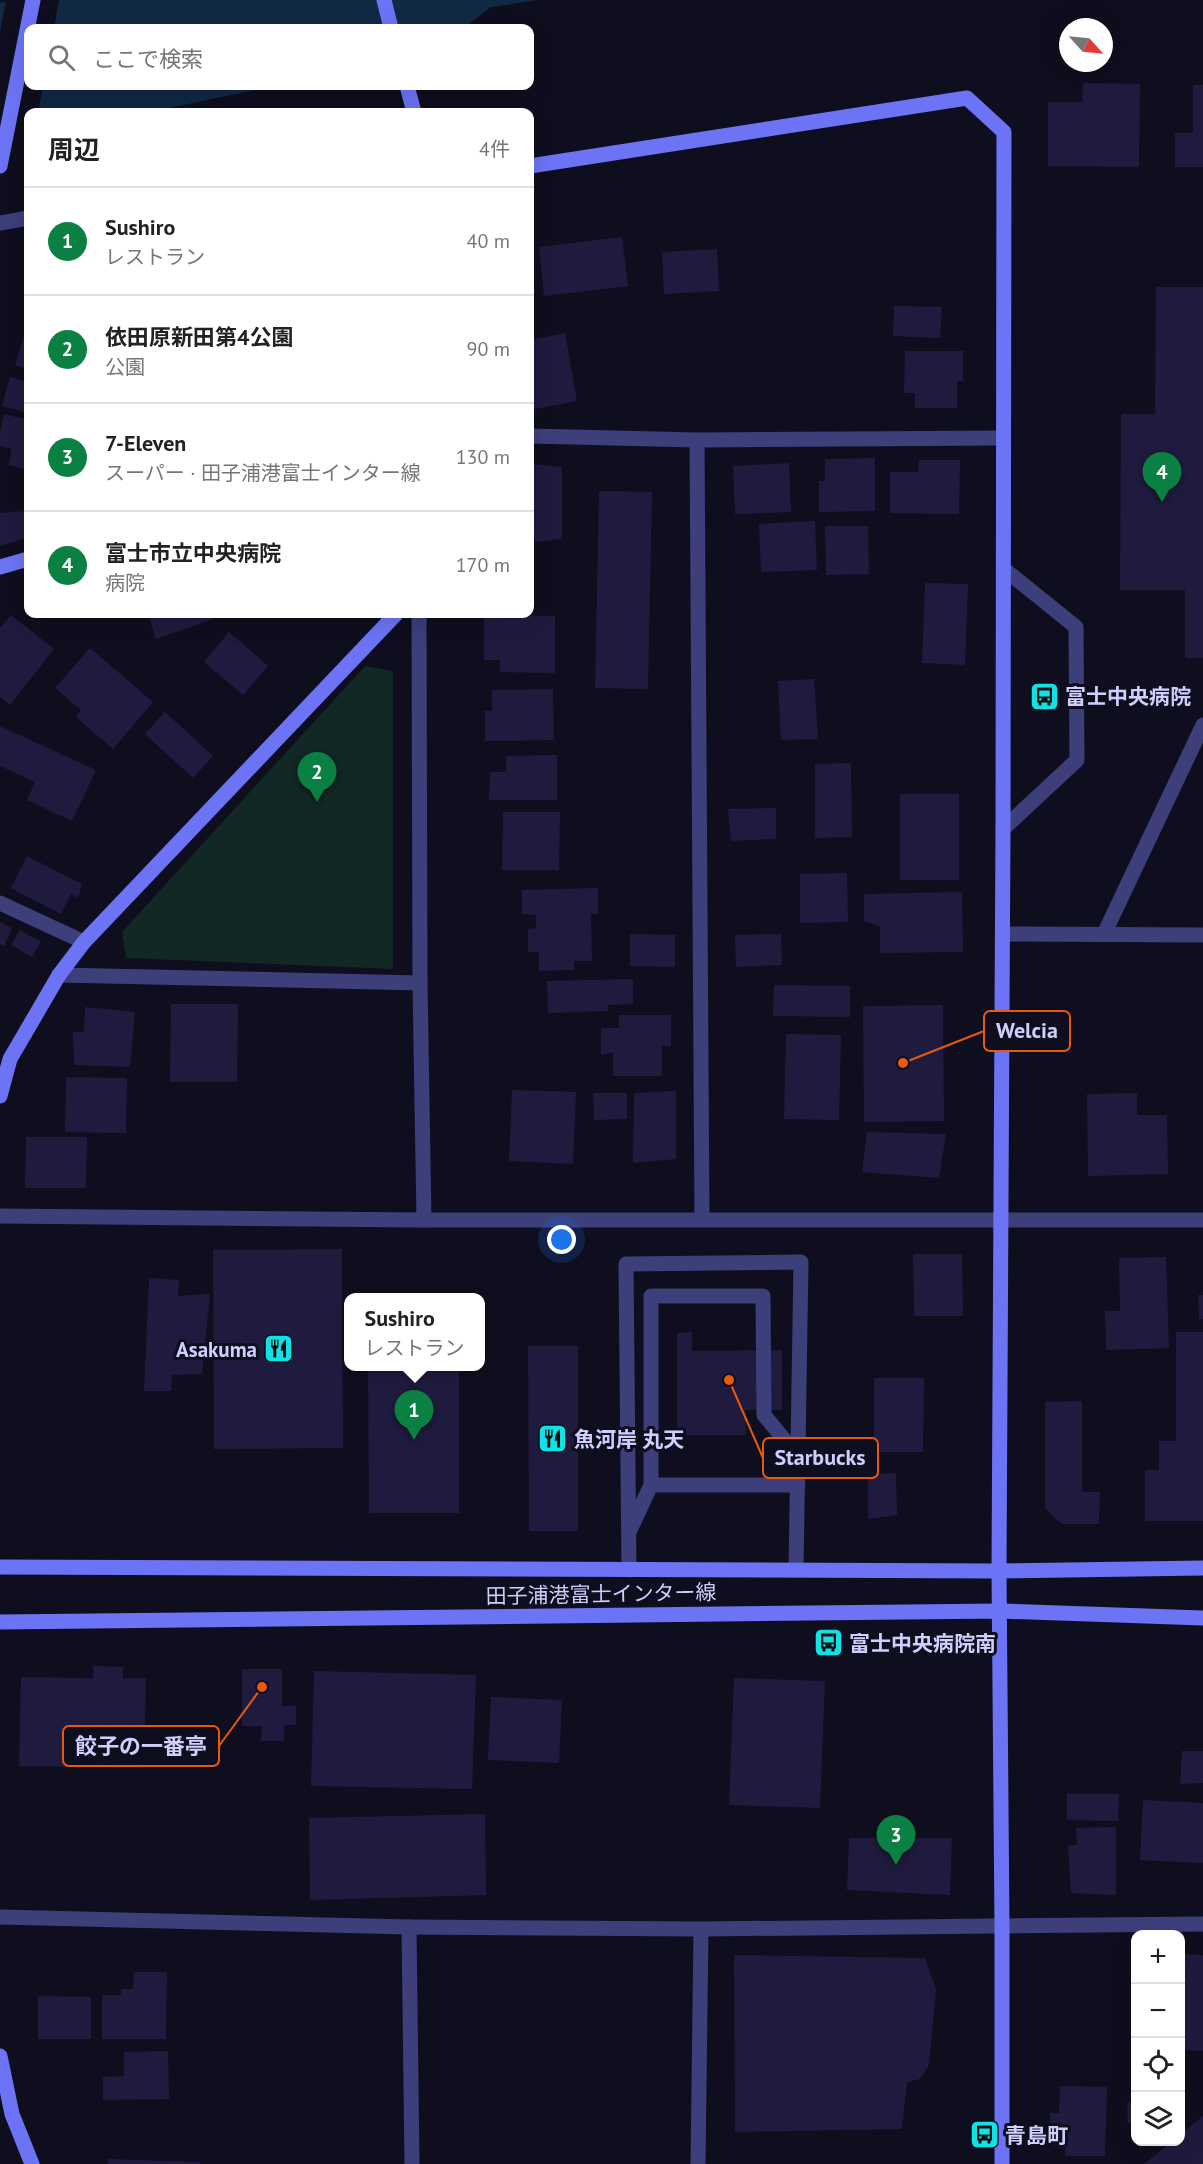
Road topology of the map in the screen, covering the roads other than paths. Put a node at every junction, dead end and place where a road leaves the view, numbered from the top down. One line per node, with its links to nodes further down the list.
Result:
1 (33, 0): 3 (street)
2 (384, 0): 4 (street)
3 (28, 24)
4 (390, 24)
5 (24, 45): 9 (street)
6 (407, 90): 7 (street)
7 (413, 108)
8 (534, 165): 13 (street)
9 (0, 166)
10 (24, 219): 11 (street)
11 (0, 223)
12 (534, 436): 14 (street)
13 (1003, 438): 14 (street); 17 (street)
14 (697, 440): 31 (street)
15 (24, 560): 16 (street)
16 (0, 567)
17 (1004, 569): 21 (street); 21 (street)
18 (392, 618): 26 (street)
19 (419, 618): 28 (street)
20 (1203, 725): 24 (street)
21 (1003, 829): 23 (street)
22 (0, 903): 26 (street)
23 (1003, 934): 24 (street); 33 (street)
24 (1104, 934): 25 (street)
25 (1203, 935)
26 (84, 942): 27 (street)
27 (59, 975): 28 (street); 29 (street)
28 (420, 983): 32 (street)
29 (0, 1096)
30 (0, 1216): 32 (street)
31 (702, 1219): 32 (street); 33 (street)
32 (424, 1220)
33 (1000, 1220): 34 (street); 43 (street)
34 (1203, 1220)
35 (798, 1456): 36 (street); 37 (street); 38 (street)
36 (651, 1485): 37 (street); 38 (street)
37 (798, 1485): 42 (street)
38 (628, 1532): 41 (street)
39 (0, 1567): 41 (street, 田子浦港富士インター線)
40 (1203, 1568): 43 (street, 田子浦港富士インター線)
41 (629, 1570): 42 (street, 田子浦港富士インター線)
42 (796, 1570): 43 (street, 田子浦港富士インター線)
43 (999, 1571): 44 (street)
44 (1000, 1611): 45 (street, 田子浦港富士インター線); 46 (street, 田子浦港富士インター線); 49 (street)
45 (1203, 1618)
46 (0, 1622)
47 (0, 1917): 50 (street)
48 (1203, 1924): 49 (street)
49 (1002, 1926): 51 (street); 56 (street)
50 (409, 1927): 51 (street); 54 (street)
51 (701, 1929): 55 (street)
52 (0, 2056): 53 (street)
53 (32, 2164)
54 (412, 2164)
55 (698, 2164)
56 (1002, 2164)

